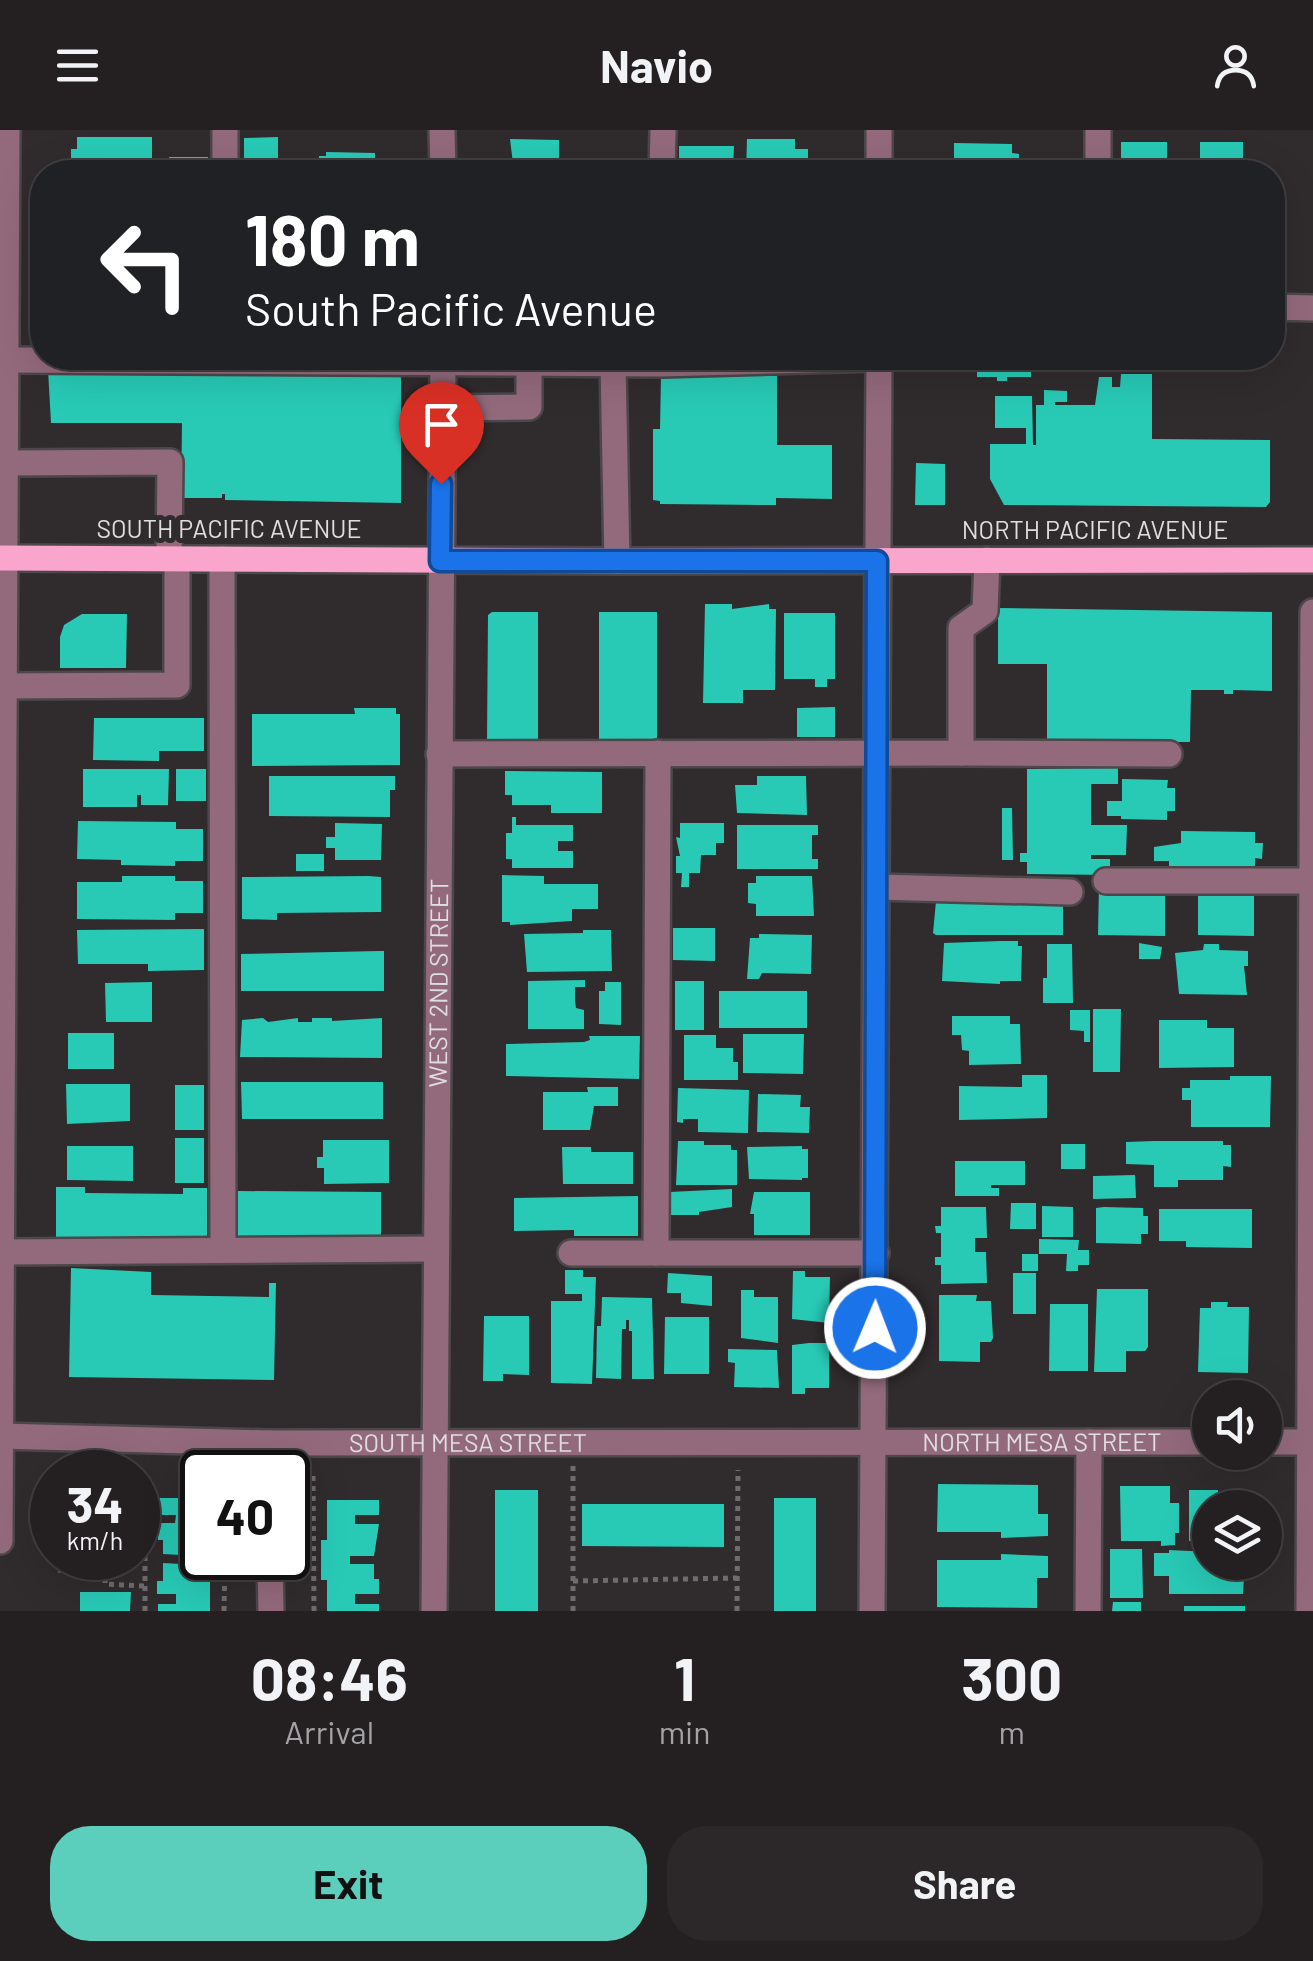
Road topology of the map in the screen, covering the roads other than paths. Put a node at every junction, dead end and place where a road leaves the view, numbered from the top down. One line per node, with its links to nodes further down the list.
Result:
1 (6, 130): 12 (street)
2 (225, 130): 7 (street)
3 (442, 130): 8 (street)
4 (663, 130): 9 (street)
5 (880, 130): 10 (street)
6 (1098, 130): 11 (street)
7 (224, 160)
8 (442, 160)
9 (662, 160)
10 (880, 160)
11 (1098, 160)
12 (4, 306): 15 (street)
13 (1285, 308): 14 (street)
14 (1313, 308)
15 (7, 360): 16 (street); 22 (street)
16 (30, 360)
17 (443, 370): 21 (street, WEST 2ND STREET)
18 (530, 370): 21 (street)
19 (613, 370): 30 (street)
20 (879, 370): 29 (street)
21 (442, 408): 28 (street, WEST 2ND STREET)
22 (6, 463): 23 (street); 24 (street)
23 (3, 558): 24 (main road, SOUTH PACIFIC AVENUE); 32 (street)
24 (173, 559): 25 (main road, SOUTH PACIFIC AVENUE); 32 (street)
25 (222, 559): 28 (main road, SOUTH PACIFIC AVENUE); 45 (street)
26 (987, 560): 27 (main road, NORTH PACIFIC AVENUE); 29 (main road, NORTH PACIFIC AVENUE); 34 (street)
27 (1313, 560)
28 (440, 561): 30 (main road, SOUTH PACIFIC AVENUE); 35 (street, WEST 2ND STREET)
29 (877, 561): 30 (main road, SOUTH PACIFIC AVENUE); 36 (street)
30 (617, 562)
31 (1313, 612): 38 (street)
32 (3, 686): 39 (street)
33 (658, 753): 35 (street); 36 (street); 48 (street)
34 (961, 753): 36 (street); 37 (street)
35 (439, 754): 44 (street, WEST 2ND STREET)
36 (877, 754): 42 (street)
37 (1169, 754)
38 (1312, 754): 41 (street)
39 (2, 775): 46 (street)
40 (1106, 880): 41 (street)
41 (1310, 880): 50 (street)
42 (877, 887): 43 (street); 49 (street)
43 (1070, 892)
44 (436, 1248): 45 (street); 58 (street, WEST 2ND STREET)
45 (223, 1250): 46 (street)
46 (4, 1252): 51 (street)
47 (570, 1252): 48 (street)
48 (656, 1252): 49 (street)
49 (876, 1253): 52 (street)
50 (1311, 1255): 56 (street)
51 (1, 1436): 57 (street, SOUTH MESA STREET); 60 (street)
52 (874, 1440): 53 (street, NORTH MESA STREET); 58 (street, SOUTH MESA STREET); 64 (street)
53 (1089, 1442): 54 (street, NORTH MESA STREET); 65 (street)
54 (1192, 1442)
55 (1282, 1442): 56 (street)
56 (1311, 1442): 66 (street)
57 (269, 1443): 58 (street, SOUTH MESA STREET); 59 (street)
58 (435, 1444): 63 (street, WEST 2ND STREET)
59 (269, 1450)
60 (0, 1541)
61 (270, 1580): 62 (street)
62 (271, 1611)
63 (434, 1611)
64 (872, 1611)
65 (1088, 1611)
66 (1309, 1611)

